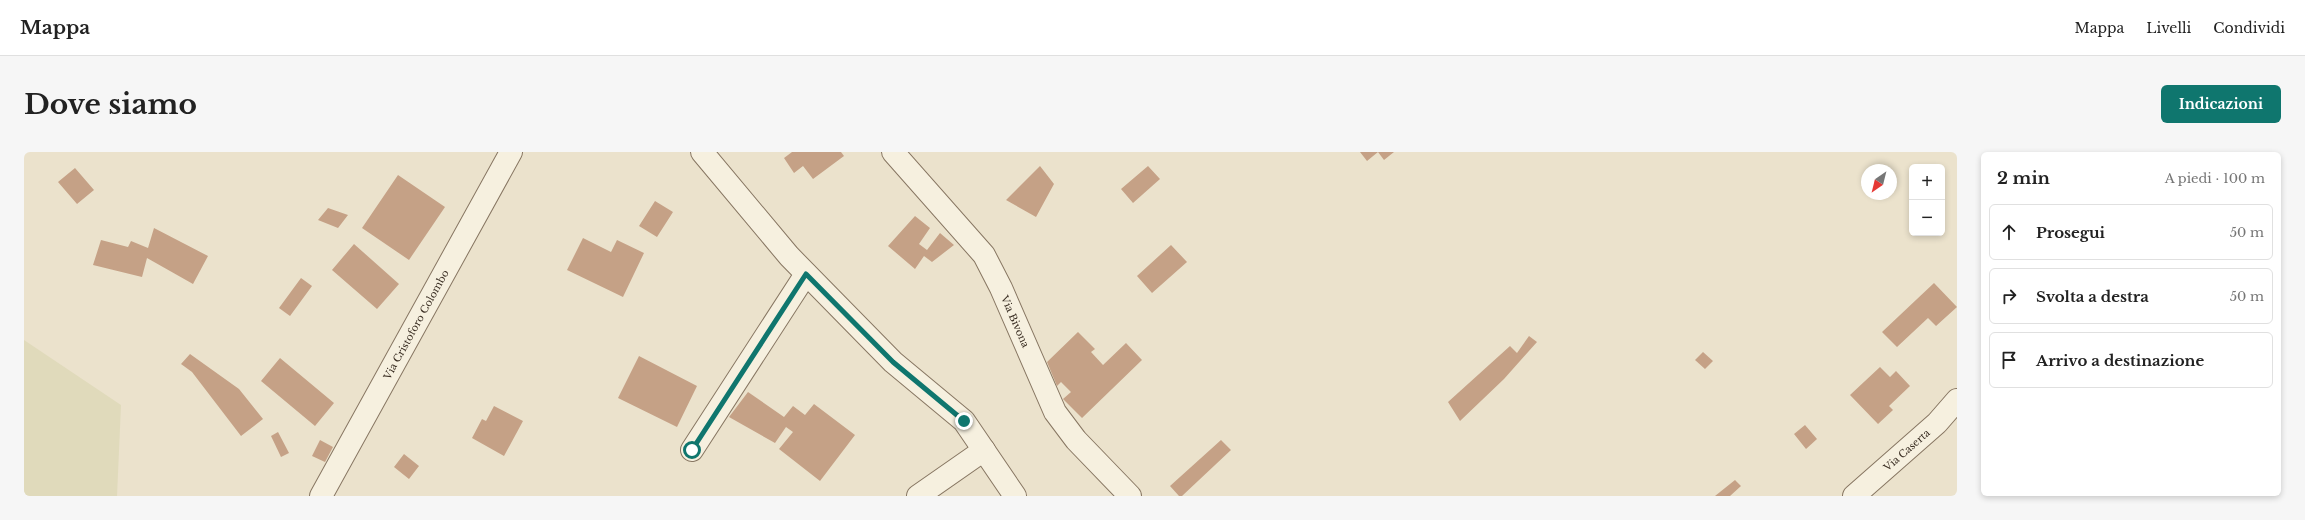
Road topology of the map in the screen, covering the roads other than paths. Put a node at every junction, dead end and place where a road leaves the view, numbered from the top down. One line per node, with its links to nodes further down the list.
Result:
1 (511, 152): 8 (street, Via Cristoforo Colombo)
2 (702, 152): 4 (street)
3 (893, 152): 11 (street, Via Bivona)
4 (806, 274): 6 (street); 7 (street)
5 (1957, 400): 12 (street, Via Caserta)
6 (692, 450)
7 (984, 450): 9 (street); 10 (street)
8 (321, 496)
9 (918, 496)
10 (1015, 496)
11 (1130, 496)
12 (1854, 496)

